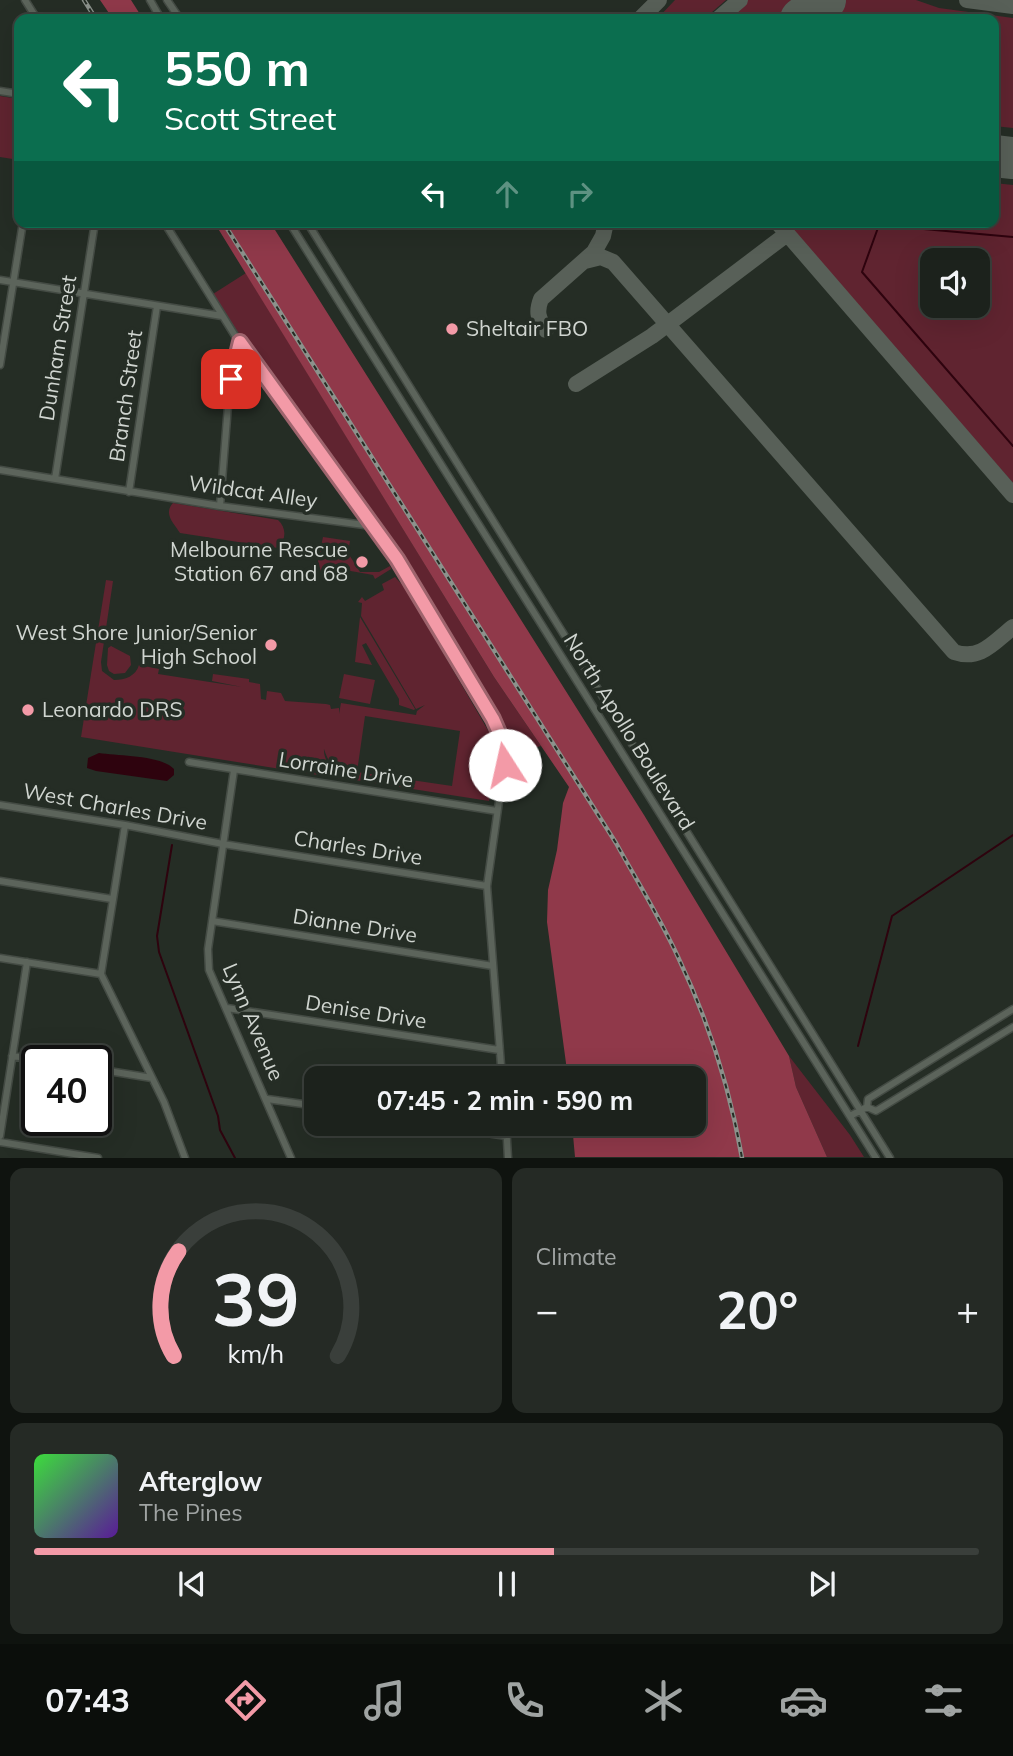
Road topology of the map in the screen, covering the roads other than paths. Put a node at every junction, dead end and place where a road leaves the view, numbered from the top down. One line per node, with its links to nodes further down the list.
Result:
1 (22, 228): 7 (street)
2 (95, 228): 8 (street, Dunham Street)
3 (168, 228): 10 (street)
4 (293, 228): 47 (street, North Apollo Boulevard)
5 (311, 228): 46 (street, North Apollo Boulevard)
6 (0, 280): 7 (street)
7 (13, 283): 8 (street); 12 (street)
8 (83, 294): 9 (street); 14 (street, Dunham Street)
9 (157, 306): 10 (street); 15 (street, Branch Street)
10 (222, 316): 11 (street)
11 (240, 342): 16 (street); 17 (street)
12 (0, 365)
13 (0, 470): 14 (street, Wildcat Alley)
14 (55, 479): 15 (street, Wildcat Alley)
15 (129, 492): 16 (street, Wildcat Alley)
16 (220, 506): 17 (street, Wildcat Alley)
17 (372, 526): 21 (street)
18 (190, 762): 19 (street, Lorraine Drive)
19 (234, 770): 21 (street, Lorraine Drive); 23 (street, Lynn Avenue)
20 (0, 805): 22 (street, West Charles Drive)
21 (498, 811): 25 (street)
22 (125, 825): 23 (street, West Charles Drive); 26 (street)
23 (223, 844): 25 (street, Charles Drive); 27 (street, Lynn Avenue)
24 (0, 881): 26 (street)
25 (487, 886): 30 (street)
26 (112, 899): 31 (street)
27 (212, 921): 30 (street, Dianne Drive); 32 (street, Lynn Avenue)
28 (0, 958): 29 (street)
29 (27, 962): 31 (street); 36 (street)
30 (493, 966): 35 (street)
31 (101, 974): 42 (street)
32 (227, 1008): 35 (street, Denise Drive); 43 (street, Lynn Avenue)
33 (1013, 1009): 38 (street)
34 (1013, 1027): 41 (street)
35 (499, 1050): 39 (street)
36 (12, 1056): 37 (street); 48 (street)
37 (21, 1057)
38 (930, 1060): 41 (street); 45 (street)
39 (501, 1066)
40 (112, 1072): 42 (street)
41 (938, 1072): 45 (street)
42 (152, 1078): 52 (street)
43 (267, 1098): 44 (street); 53 (street, Lynn Avenue)
44 (304, 1105)
45 (867, 1107): 46 (street)
46 (859, 1111): 47 (street); 56 (street, North Apollo Boulevard)
47 (850, 1116): 55 (street, North Apollo Boulevard)
48 (0, 1136)
49 (507, 1136): 54 (street)
50 (0, 1142): 51 (street)
51 (98, 1157)
52 (185, 1157)
53 (291, 1157)
54 (508, 1157)
55 (876, 1157)
56 (890, 1157)

